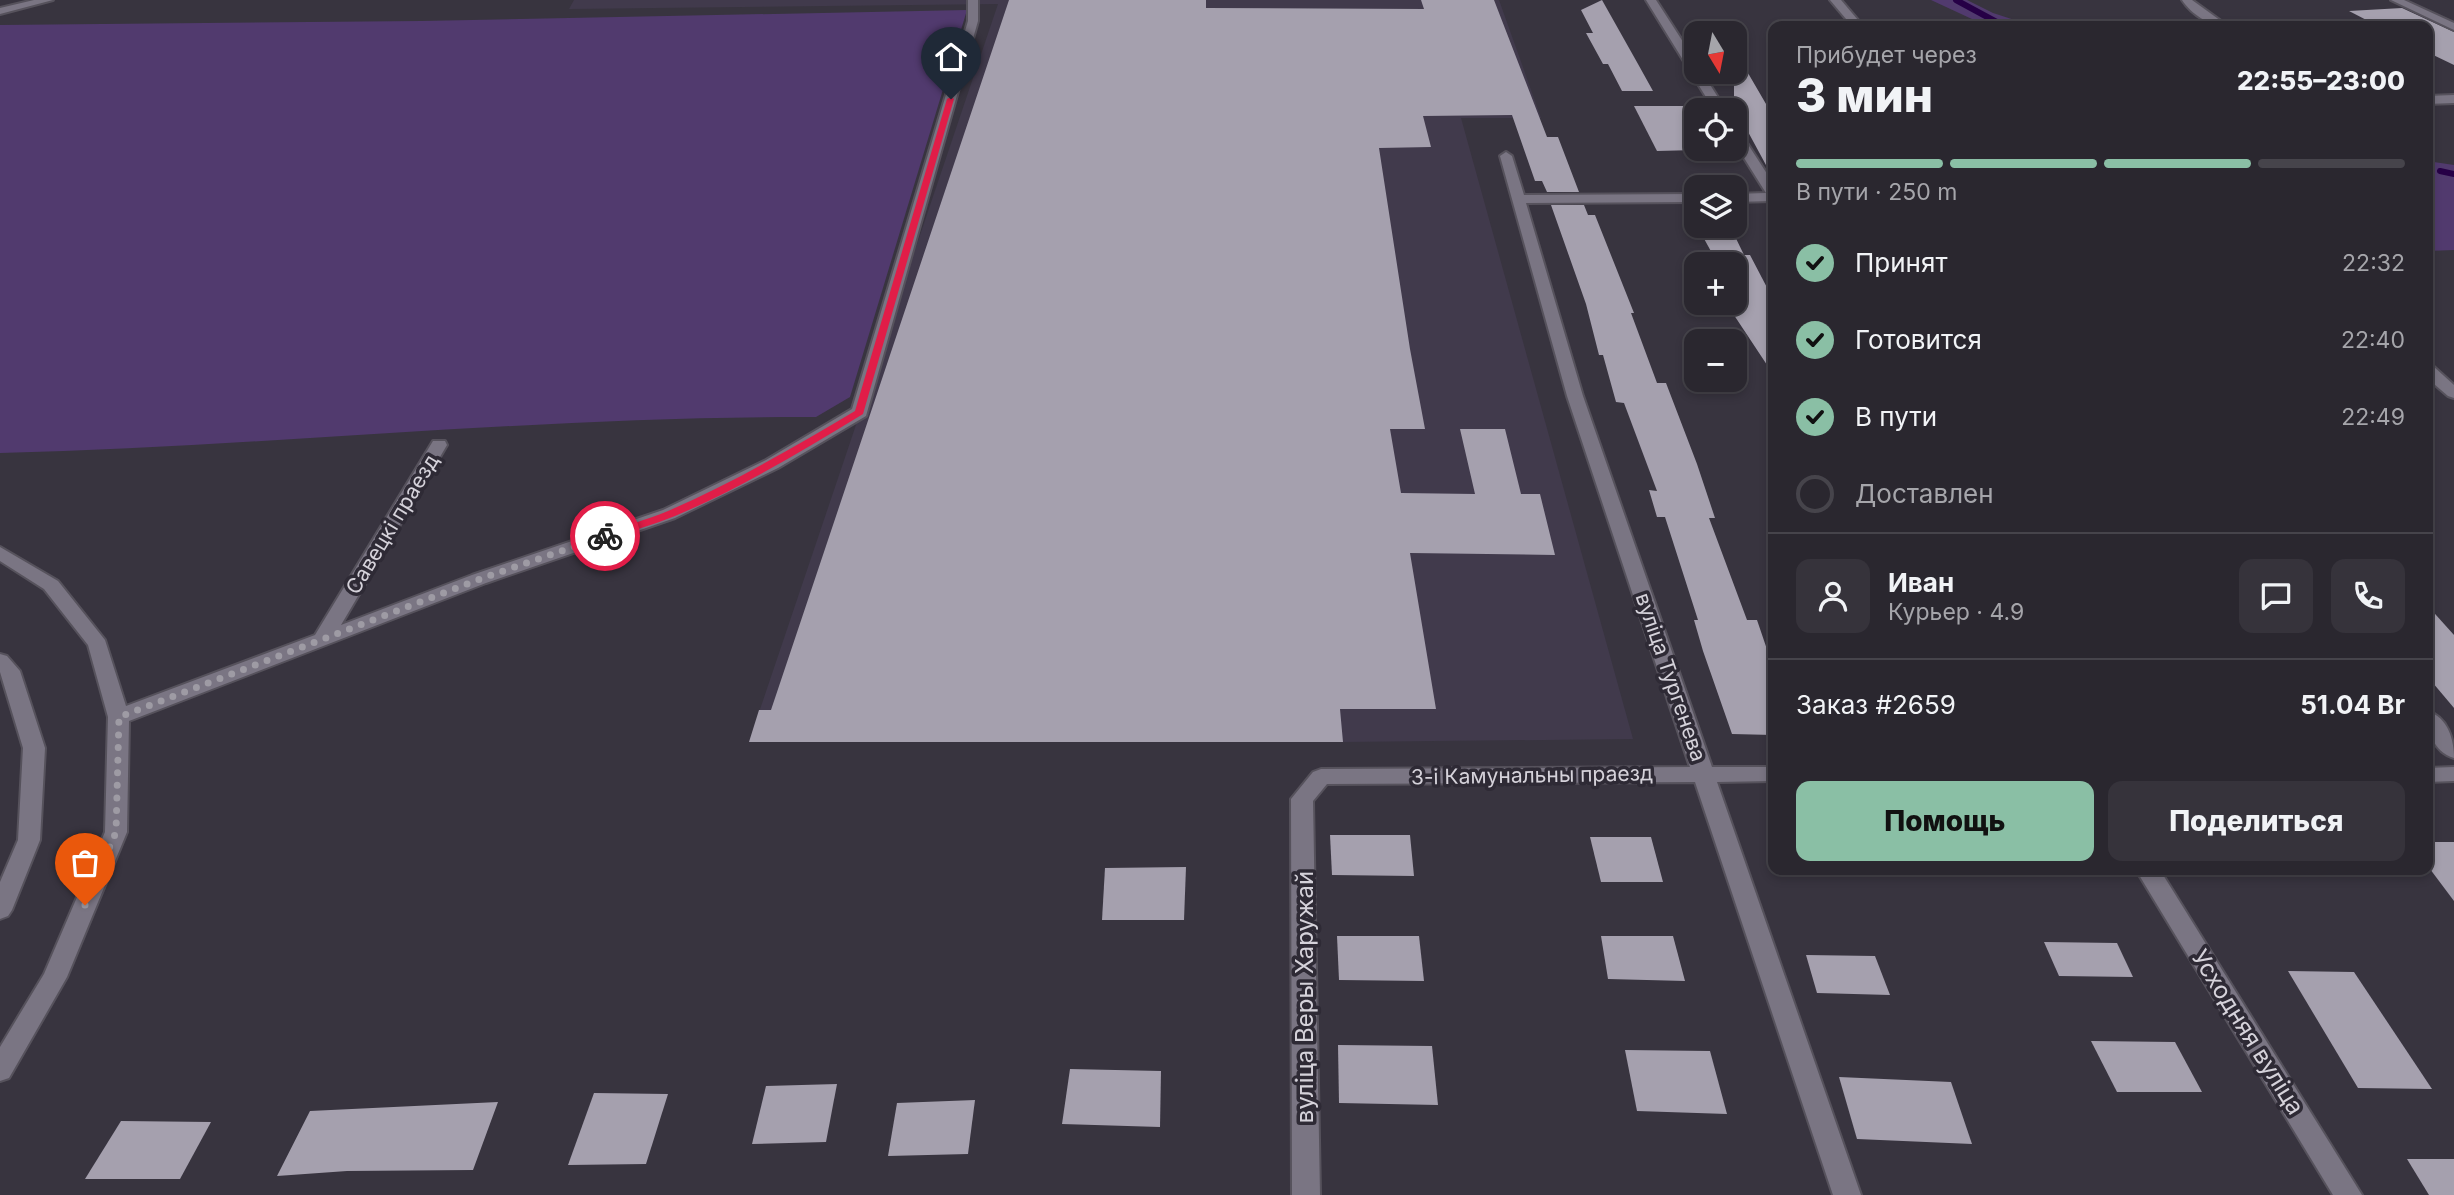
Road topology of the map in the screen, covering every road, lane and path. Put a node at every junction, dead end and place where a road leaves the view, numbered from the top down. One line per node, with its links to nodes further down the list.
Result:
1 (48, 0): 7 (street)
2 (972, 0): 25 (street, Савецкі праезд)
3 (1651, 0): 11 (street)
4 (1835, 0): 8 (street)
5 (2186, 0): 9 (street)
6 (2396, 0): 10 (street)
7 (0, 11)
8 (1854, 21)
9 (2215, 21)
10 (2454, 27)
11 (1684, 53)
12 (2454, 99): 13 (street)
13 (2433, 100)
14 (1747, 153): 16 (street)
15 (1506, 156): 20 (street, вуліца Тургенева)
16 (1768, 188)
17 (1768, 196): 18 (street)
18 (1747, 197)
19 (1684, 198): 20 (street)
20 (1517, 199): 30 (street, вуліца Тургенева)
21 (2433, 374): 22 (street)
22 (2454, 393)
23 (439, 444): 25 (street, Савецкі праезд)
24 (0, 553): 27 (street)
25 (322, 640): 27 (street, Савецкі праезд)
26 (0, 660): 36 (street)
27 (119, 717): 37 (street)
28 (2433, 725): 29 (street)
29 (2454, 751)
30 (1704, 773): 31 (street, 3-і Камунальны праезд); 34 (street, 3-і Камунальны праезд); 39 (street, вуліца Тургенева)
31 (1768, 774)
32 (2454, 774): 33 (street)
33 (2433, 775)
34 (1302, 799): 38 (street, вуліца Веры Харужай)
35 (2151, 875): 40 (street, Усходняя вуліца)
36 (0, 910)
37 (0, 1070)
38 (1306, 1195)
39 (1847, 1195)
40 (2348, 1195)

